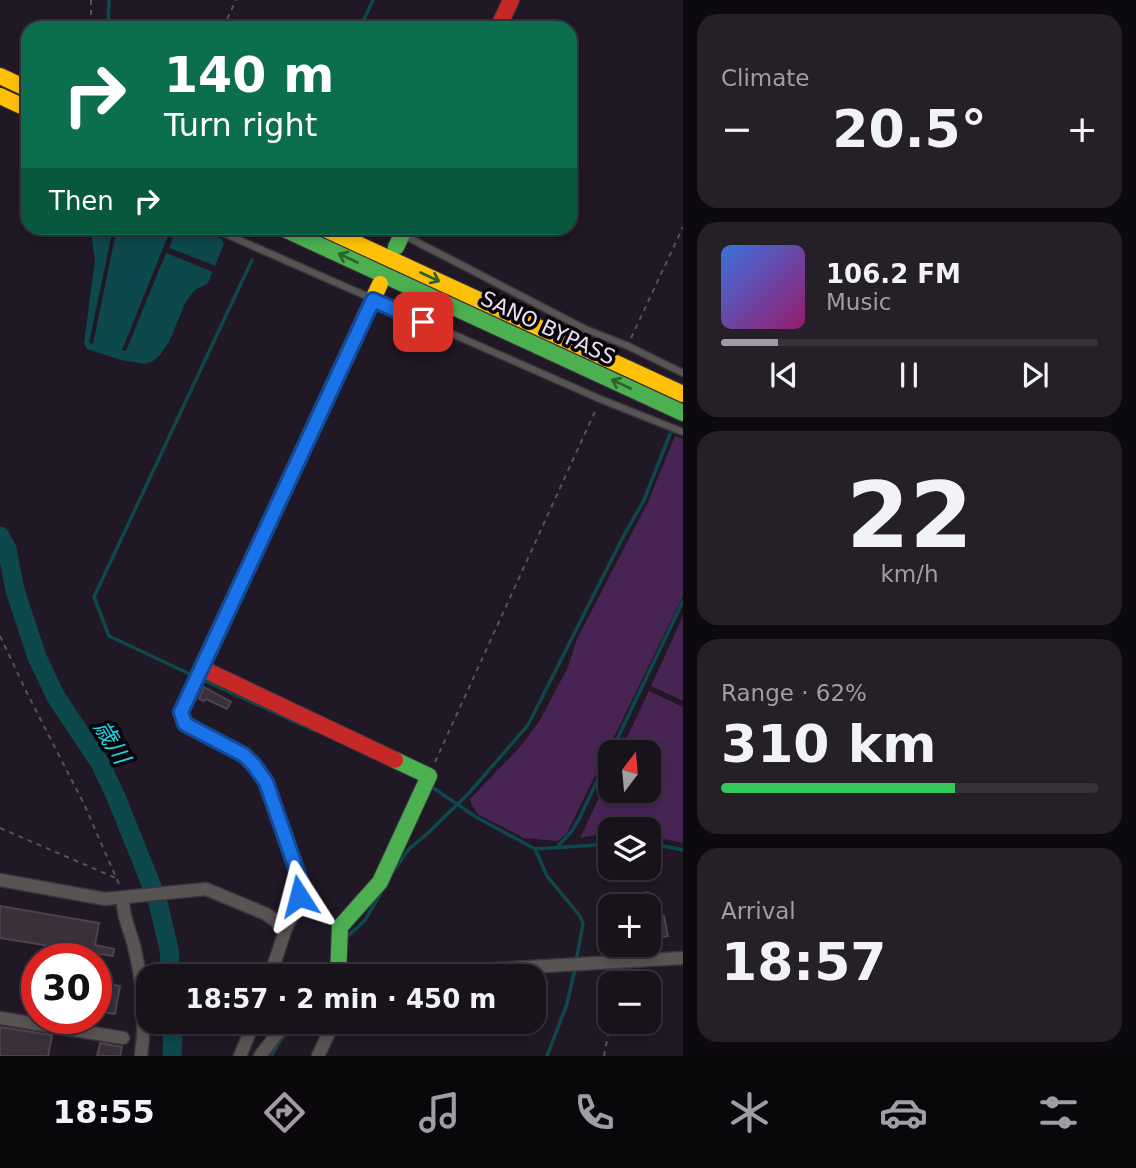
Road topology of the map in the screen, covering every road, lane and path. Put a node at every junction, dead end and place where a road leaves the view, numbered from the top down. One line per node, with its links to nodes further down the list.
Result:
1 (91, 0): 4 (path)
2 (236, 0): 5 (path)
3 (511, 0): 6 (main road)
4 (91, 21)
5 (226, 21)
6 (501, 21)
7 (0, 76): 8 (main road)
8 (21, 86)
9 (0, 96): 10 (main road)
10 (21, 106)
11 (683, 227): 18 (path)
12 (228, 235): 17 (lane)
13 (297, 235): 22 (main road, SANO BYPASS, one-way to 13)
14 (338, 235): 20 (main road, SANO BYPASS, one-way to 20)
15 (400, 235): 18 (lane)
16 (380, 284): 17 (main road)
17 (373, 300): 21 (lane); 25 (main road)
18 (628, 346): 19 (lane)
19 (683, 373)
20 (683, 394)
21 (600, 399): 23 (lane); 27 (path)
22 (683, 413)
23 (683, 432)
24 (0, 636): 29 (path)
25 (201, 668): 26 (main road); 27 (main road)
26 (181, 712): 32 (street)
27 (429, 776): 35 (main road)
28 (0, 828): 29 (path)
29 (118, 879): 31 (path)
30 (0, 880): 31 (street)
31 (130, 897): 32 (street); 43 (street)
32 (286, 928): 34 (street)
33 (683, 958): 36 (street)
34 (274, 964)
35 (338, 964)
36 (546, 967)
37 (0, 1018): 42 (street)
38 (249, 1034): 44 (street)
39 (277, 1034): 45 (street)
40 (328, 1034): 46 (street)
41 (608, 1034): 47 (path)
42 (123, 1038)
43 (141, 1056)
44 (240, 1056)
45 (261, 1056)
46 (318, 1056)
47 (604, 1056)

